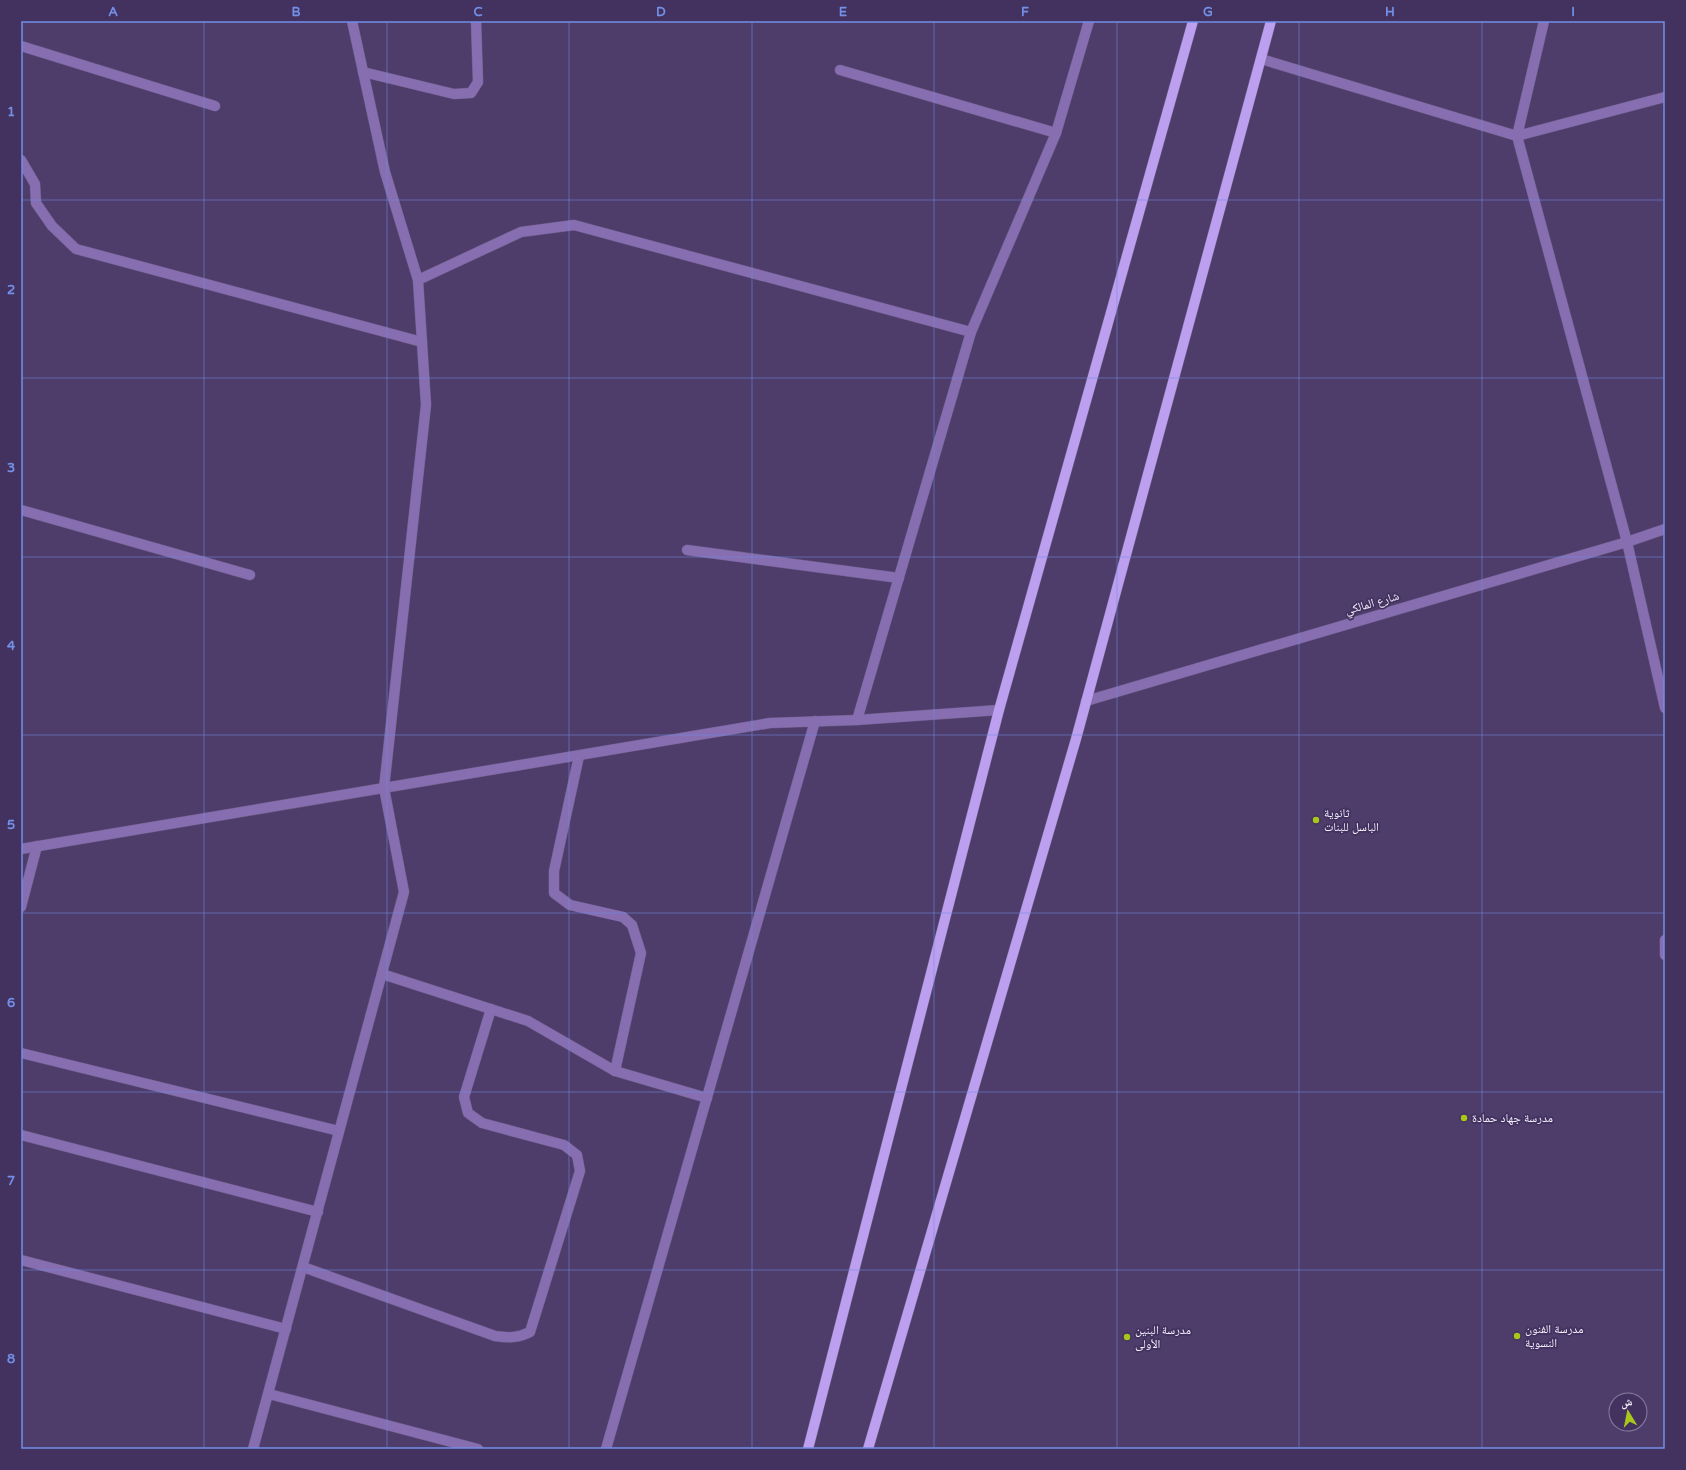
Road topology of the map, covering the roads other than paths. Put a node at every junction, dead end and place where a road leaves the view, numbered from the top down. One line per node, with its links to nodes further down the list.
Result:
1 (352, 21): 10 (street)
2 (476, 21): 10 (street)
3 (1089, 21): 13 (street)
4 (1193, 21): 27 (main road)
5 (1271, 21): 8 (main road)
6 (1544, 21): 14 (street)
7 (21, 46): 12 (street)
8 (1261, 59): 14 (street); 25 (main road)
9 (840, 70): 13 (street)
10 (363, 72): 16 (street)
11 (1665, 97): 14 (street)
12 (215, 106)
13 (1056, 133): 17 (street)
14 (1517, 136): 21 (street)
15 (21, 160): 18 (street)
16 (418, 280): 17 (street); 18 (street)
17 (971, 332): 24 (street)
18 (422, 342): 31 (street)
19 (21, 510): 23 (street)
20 (1665, 529): 21 (street, شارع المالكي)
21 (1627, 542): 25 (street, شارع المالكي); 26 (street)
22 (687, 550): 24 (street)
23 (250, 575)
24 (899, 578): 28 (street)
25 (1086, 701): 53 (main road)
26 (1665, 708)
27 (999, 710): 28 (street); 52 (main road)
28 (857, 720): 29 (street)
29 (815, 721): 30 (street); 41 (street)
30 (579, 756): 31 (street); 40 (street)
31 (384, 788): 32 (street); 37 (street)
32 (37, 846): 33 (street); 34 (street)
33 (21, 849)
34 (21, 907)
35 (1665, 940): 36 (street)
36 (1665, 955)
37 (382, 974): 38 (street); 42 (street)
38 (491, 1009): 40 (street); 46 (street)
39 (21, 1053): 42 (street)
40 (615, 1071): 41 (street)
41 (707, 1098): 51 (street)
42 (339, 1131): 44 (street)
43 (21, 1135): 44 (street)
44 (318, 1212): 46 (street)
45 (21, 1260): 47 (street)
46 (303, 1267): 47 (street)
47 (286, 1329): 48 (street)
48 (269, 1394): 49 (street); 50 (street)
49 (253, 1449)
50 (478, 1449)
51 (606, 1449)
52 (808, 1449)
53 (868, 1449)

